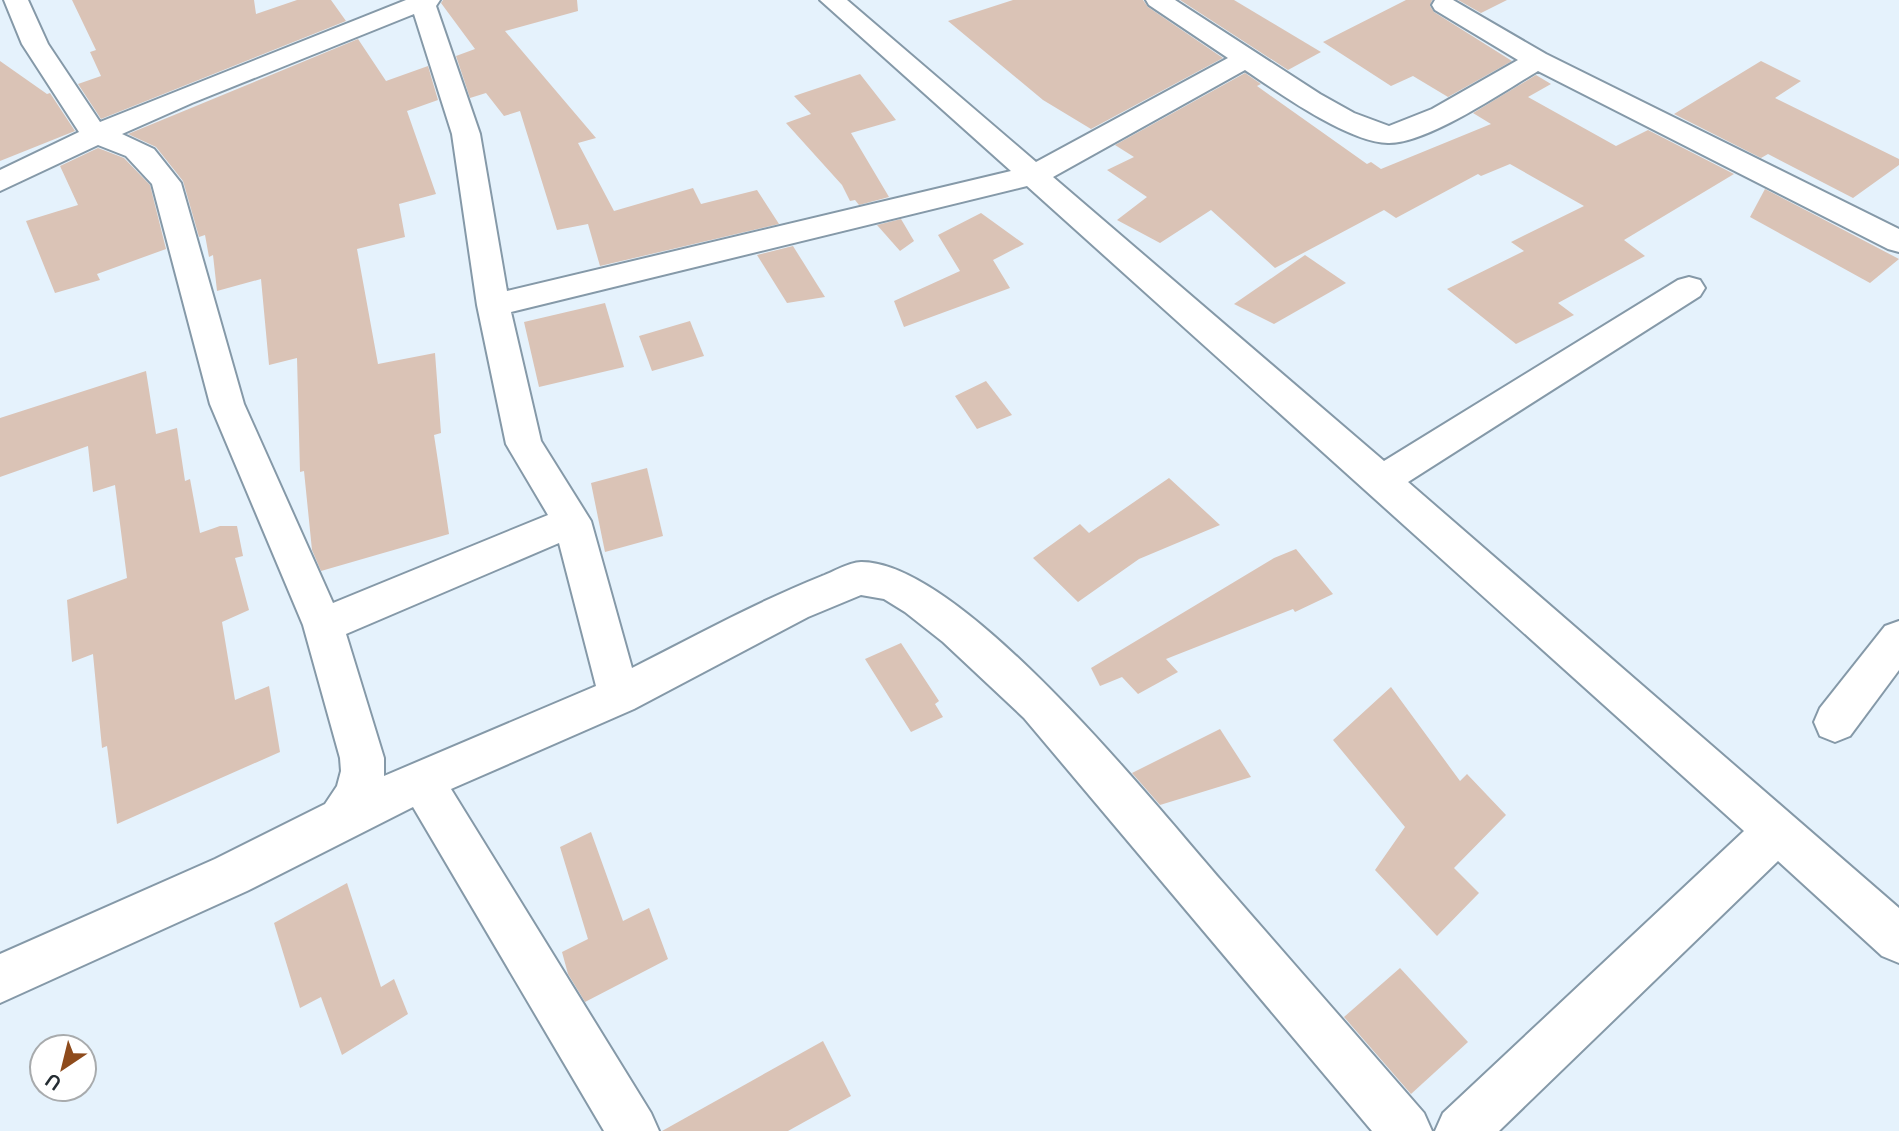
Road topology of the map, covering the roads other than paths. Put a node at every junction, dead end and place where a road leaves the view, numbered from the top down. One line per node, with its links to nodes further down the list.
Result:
1 (16, 0): 8 (street)
2 (832, 0): 9 (street)
3 (1158, 0): 6 (street)
4 (425, 1): 8 (street); 13 (street)
5 (1444, 5): 7 (street)
6 (1246, 59): 7 (street); 9 (street)
7 (1537, 60): 11 (street)
8 (95, 135): 10 (street); 16 (street)
9 (1034, 175): 13 (street); 14 (street)
10 (0, 182)
11 (1899, 242)
12 (1689, 288): 14 (street)
13 (493, 305): 15 (street)
14 (1381, 481): 22 (street)
15 (572, 522): 16 (street); 18 (street)
16 (323, 625): 21 (street)
17 (1899, 639): 19 (street)
18 (619, 696): 20 (street); 26 (street)
19 (1835, 722)
20 (421, 780): 21 (street); 25 (street)
21 (341, 819): 24 (street)
22 (1777, 831): 23 (street); 27 (street)
23 (1899, 939)
24 (0, 979)
25 (633, 1131)
26 (1406, 1131)
27 (1461, 1131)

